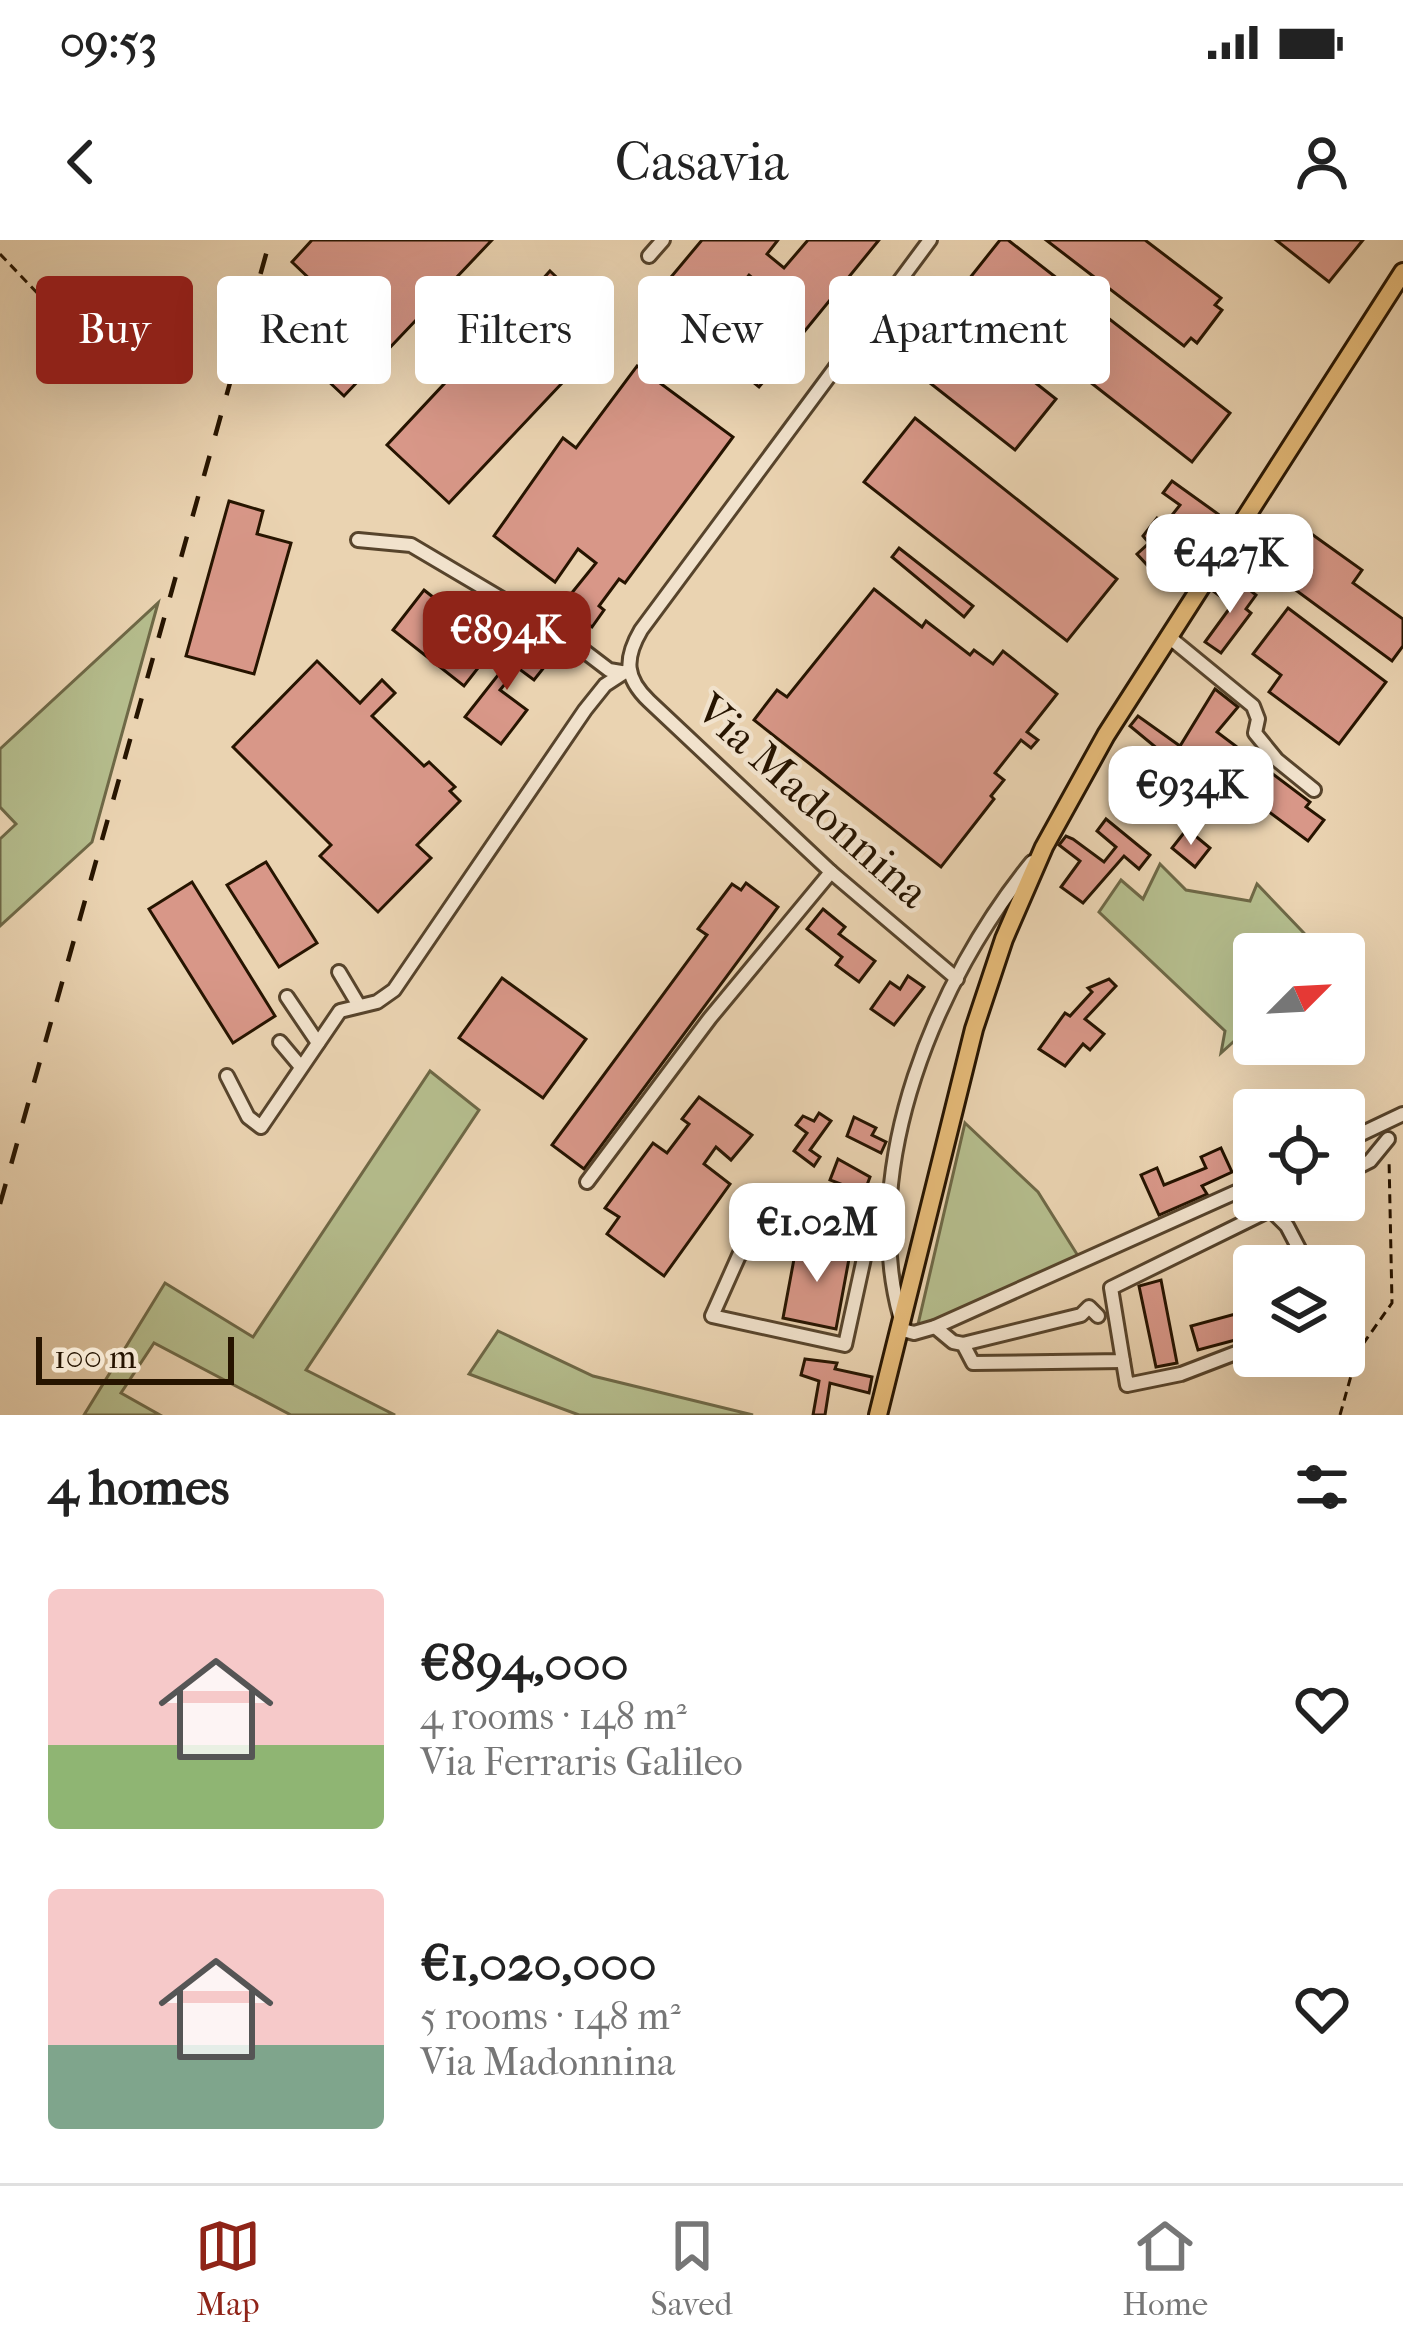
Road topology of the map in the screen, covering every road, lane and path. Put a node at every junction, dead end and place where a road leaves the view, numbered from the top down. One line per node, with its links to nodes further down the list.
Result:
1 (663, 240): 4 (street)
2 (931, 240): 9 (street)
3 (0, 254): 6 (path)
4 (649, 256)
5 (1403, 272): 8 (main road)
6 (36, 292)
7 (358, 540): 9 (street)
8 (1169, 637): 10 (street); 11 (main road)
9 (628, 670): 12 (street, Via Madonnina); 16 (street)
10 (1314, 790)
11 (1044, 848): 14 (street, Via Madonnina); 31 (main road)
12 (831, 872): 14 (street, Via Madonnina); 25 (street)
13 (339, 972): 16 (street)
14 (957, 979): 28 (street, Via Madonnina)
15 (287, 997): 18 (street)
16 (358, 1004): 18 (street)
17 (280, 1042): 19 (street)
18 (318, 1043): 19 (street)
19 (301, 1067): 20 (street)
20 (227, 1076)
21 (1403, 1114): 22 (street)
22 (1365, 1132)
23 (1388, 1139): 24 (street); 37 (path)
24 (1365, 1164)
25 (587, 1182)
26 (1233, 1193): 32 (street)
27 (1248, 1221): 30 (street)
28 (888, 1246): 29 (street); 31 (street, Via Madonnina)
29 (866, 1249): 29 (street)
30 (1115, 1310): 33 (street); 35 (street)
31 (900, 1324): 32 (street); 36 (main road)
32 (935, 1327): 33 (street)
33 (963, 1344): 35 (street)
34 (1233, 1354): 35 (street)
35 (1123, 1361)
36 (878, 1415)
37 (1340, 1415)

